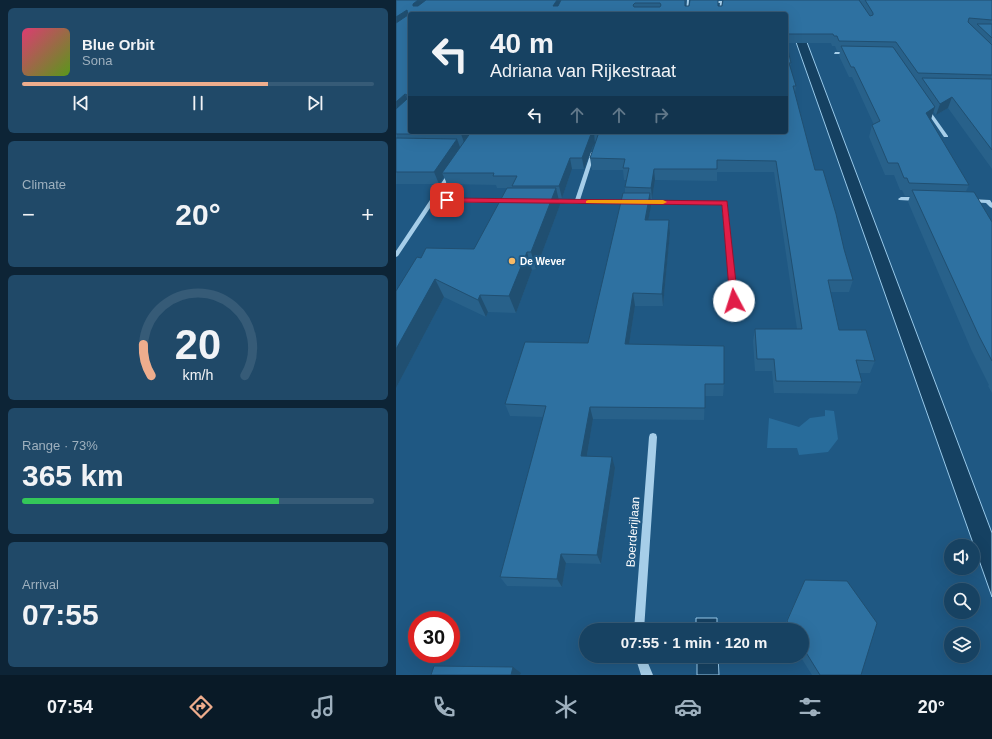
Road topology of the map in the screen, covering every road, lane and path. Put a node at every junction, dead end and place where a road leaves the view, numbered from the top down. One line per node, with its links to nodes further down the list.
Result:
1 (688, 1): 2 (street); 4 (street)
2 (695, 2)
3 (708, 2): 5 (street)
4 (687, 12)
5 (720, 12)
6 (835, 53): 7 (street)
7 (856, 54)
8 (925, 105): 9 (street)
9 (946, 136)
10 (596, 146): 18 (street)
11 (454, 168): 13 (street)
12 (901, 199): 14 (street)
13 (433, 200): 16 (street); 20 (street)
14 (925, 200)
15 (964, 200): 19 (street)
16 (516, 201)
17 (547, 201): 18 (street)
18 (577, 202): 21 (street)
19 (992, 206)
20 (396, 254)
21 (734, 301)
22 (653, 437): 23 (street, Boerderijlaan)
23 (640, 623)
24 (643, 663): 25 (street)
25 (647, 675)

